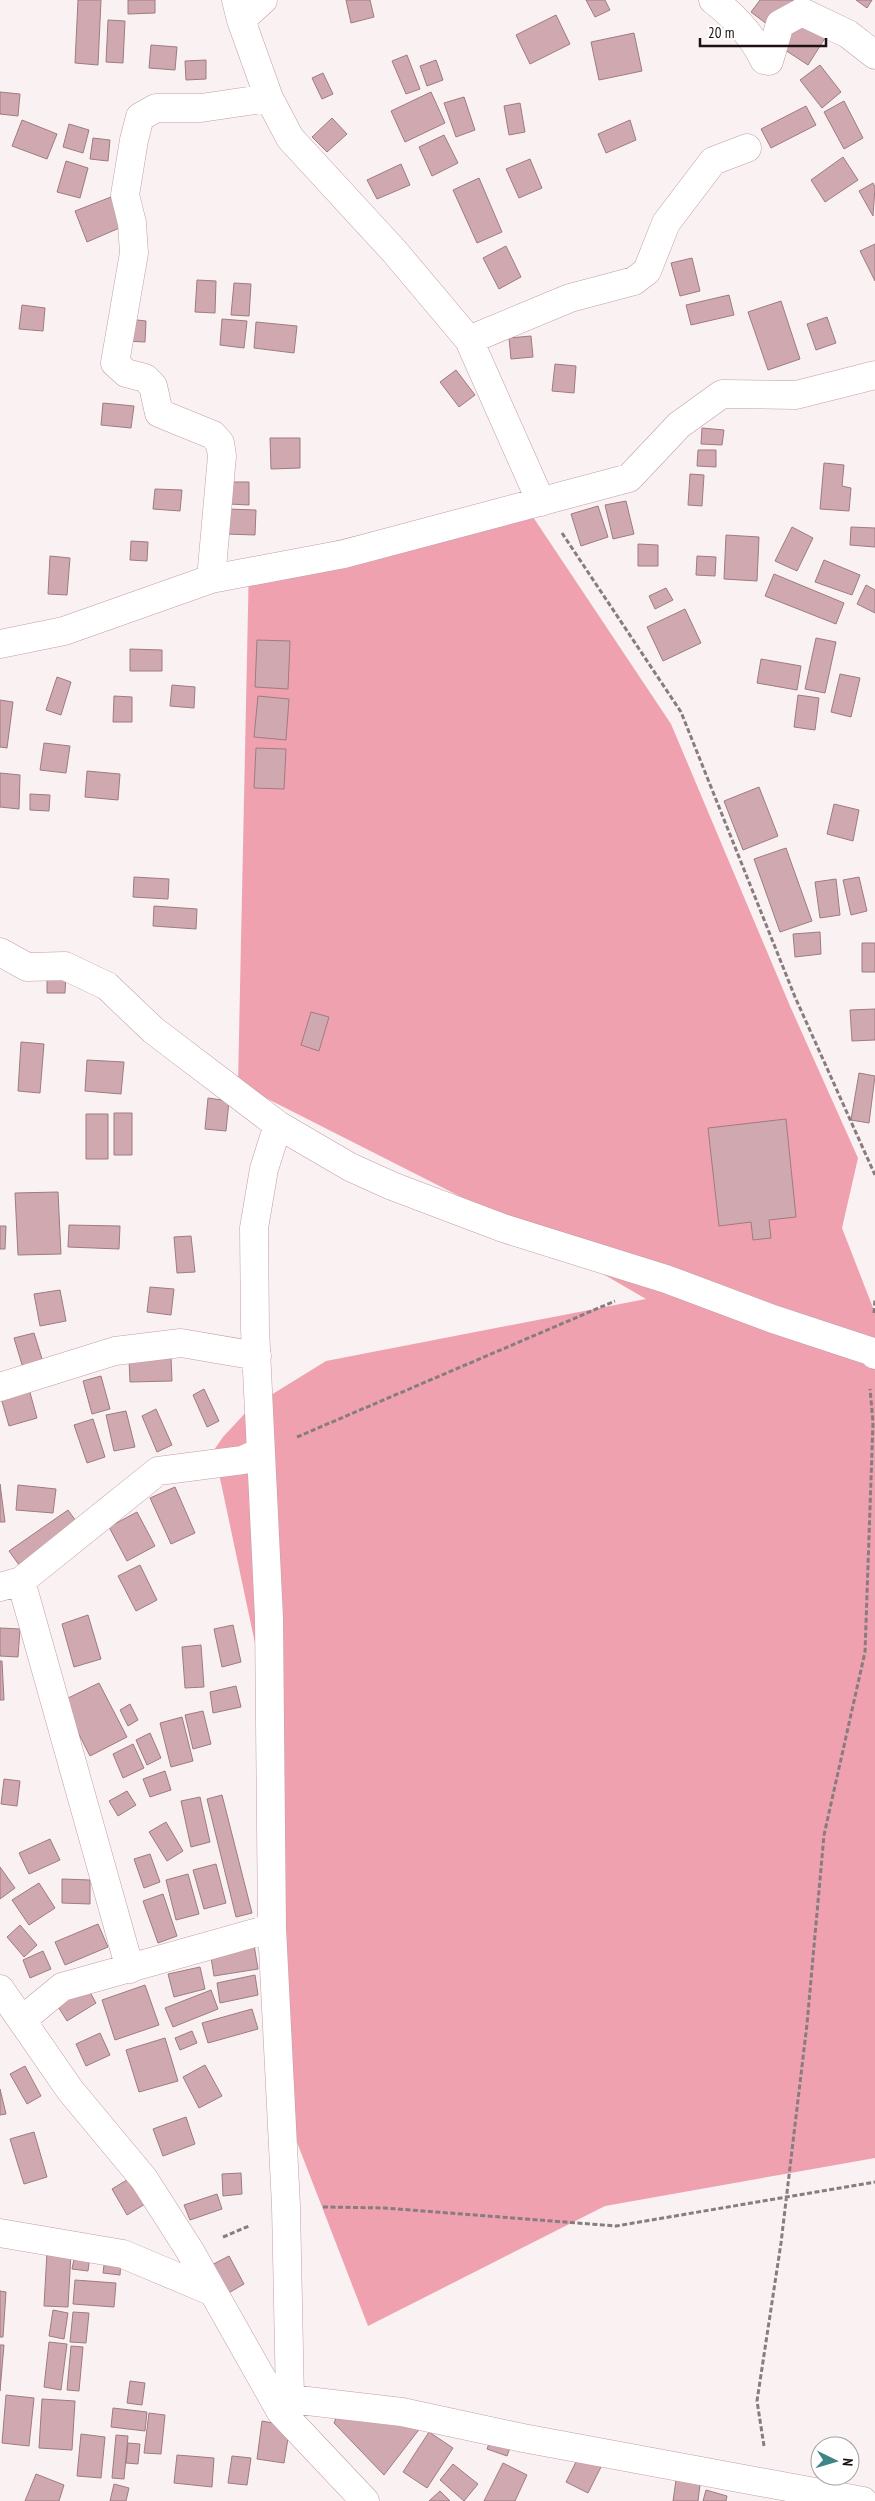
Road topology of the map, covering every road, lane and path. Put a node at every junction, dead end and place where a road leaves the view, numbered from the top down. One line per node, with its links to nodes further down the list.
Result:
1 (263, 0): 3 (street)
2 (713, 0): 4 (street)
3 (239, 10): 5 (street)
4 (875, 55)
5 (269, 98): 7 (street); 10 (street)
6 (747, 148): 7 (street)
7 (469, 340): 9 (street)
8 (875, 375): 9 (street)
9 (541, 502): 10 (street); 14 (path)
10 (211, 579): 11 (street)
11 (0, 644)
12 (0, 952): 13 (street)
13 (278, 1125): 15 (street); 18 (street)
14 (875, 1175)
15 (666, 1280): 17 (street); 20 (path)
16 (875, 1298): 17 (path)
17 (872, 1353): 27 (path)
18 (257, 1356): 19 (street); 20 (street)
19 (0, 1387)
20 (260, 1452): 21 (street); 22 (street)
21 (10, 1584): 23 (street)
22 (272, 1928): 23 (street); 28 (street)
23 (130, 1969): 25 (street)
24 (0, 1988): 25 (street)
25 (22, 2020): 30 (street)
26 (875, 2182): 27 (path)
27 (787, 2196): 28 (path); 33 (path)
28 (286, 2206): 30 (path); 32 (street)
29 (0, 2233): 31 (street)
30 (190, 2251): 31 (street)
31 (213, 2292): 32 (street)
32 (286, 2406): 33 (street); 34 (street)
33 (769, 2492): 35 (street)
34 (365, 2501)
35 (863, 2501)

